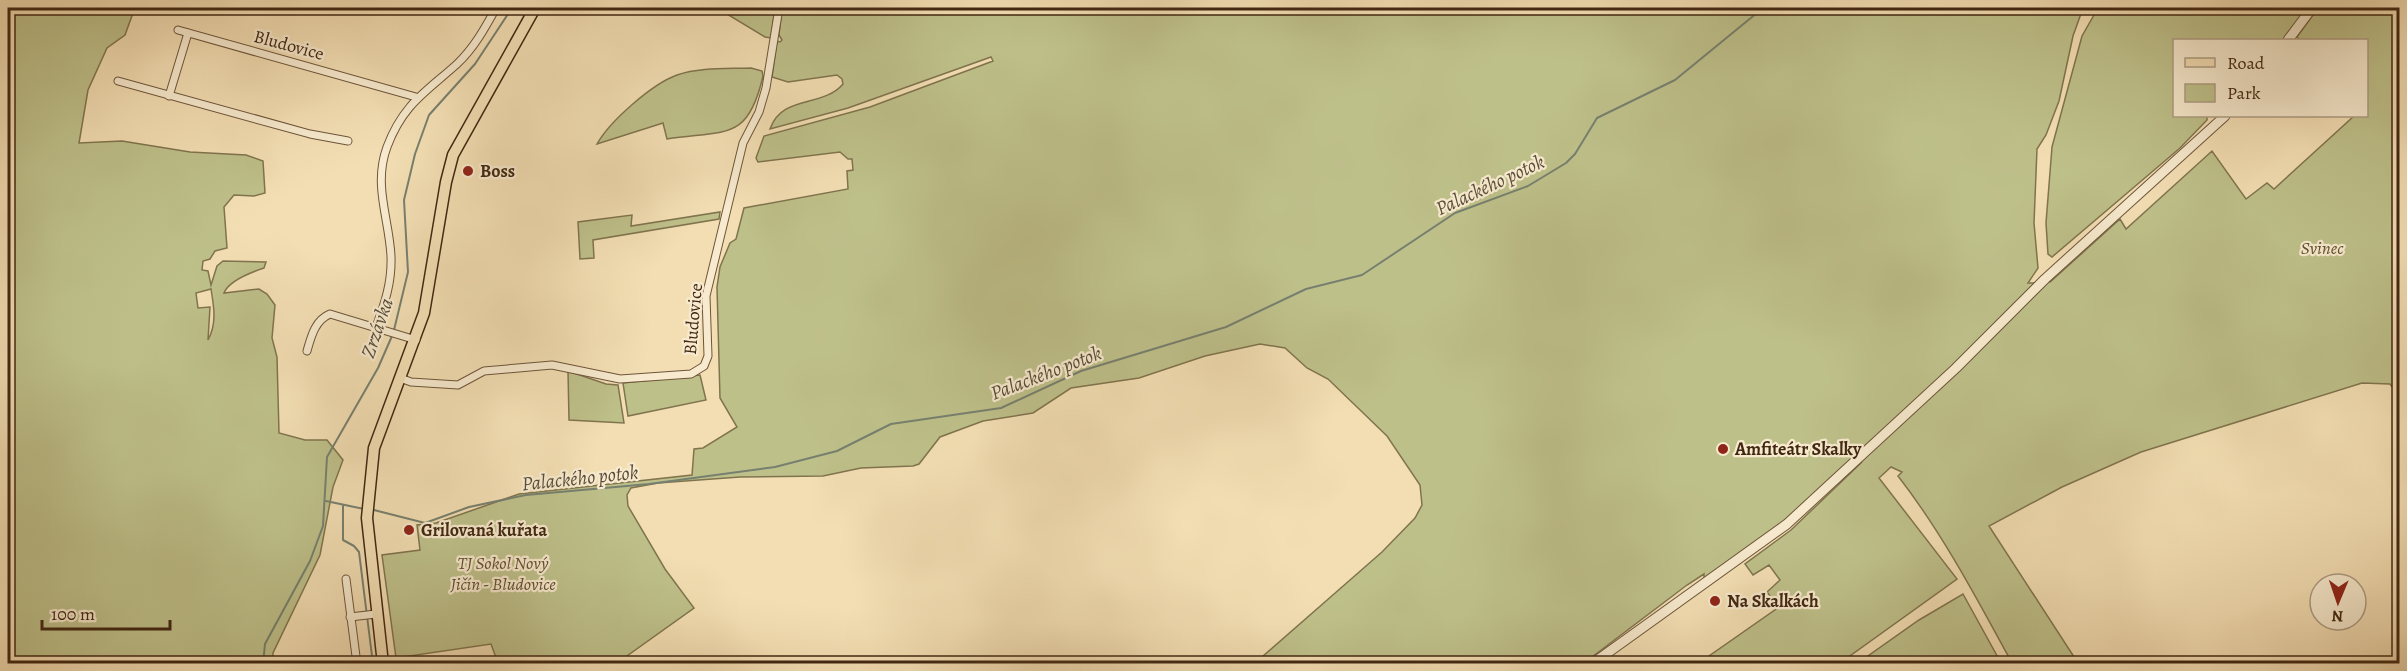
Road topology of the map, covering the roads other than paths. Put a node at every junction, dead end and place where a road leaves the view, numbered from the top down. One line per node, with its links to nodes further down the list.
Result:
1 (496, 8): 10 (street)
2 (535, 8): 14 (main road)
3 (779, 8): 16 (street, Bludovice)
4 (2312, 8): 7 (street)
5 (178, 30): 6 (street, Bludovice)
6 (188, 33): 9 (street); 10 (street, Bludovice)
7 (2289, 39)
8 (118, 81): 9 (street)
9 (169, 96): 12 (street)
10 (416, 97): 13 (street)
11 (2224, 117): 22 (street)
12 (348, 141)
13 (380, 328): 14 (street); 15 (street)
14 (416, 340): 16 (main road)
15 (307, 351)
16 (400, 378): 18 (main road)
17 (346, 579): 19 (street)
18 (370, 614): 19 (street); 21 (main road)
19 (351, 617): 20 (street)
20 (357, 663)
21 (383, 663)
22 (1592, 663)

